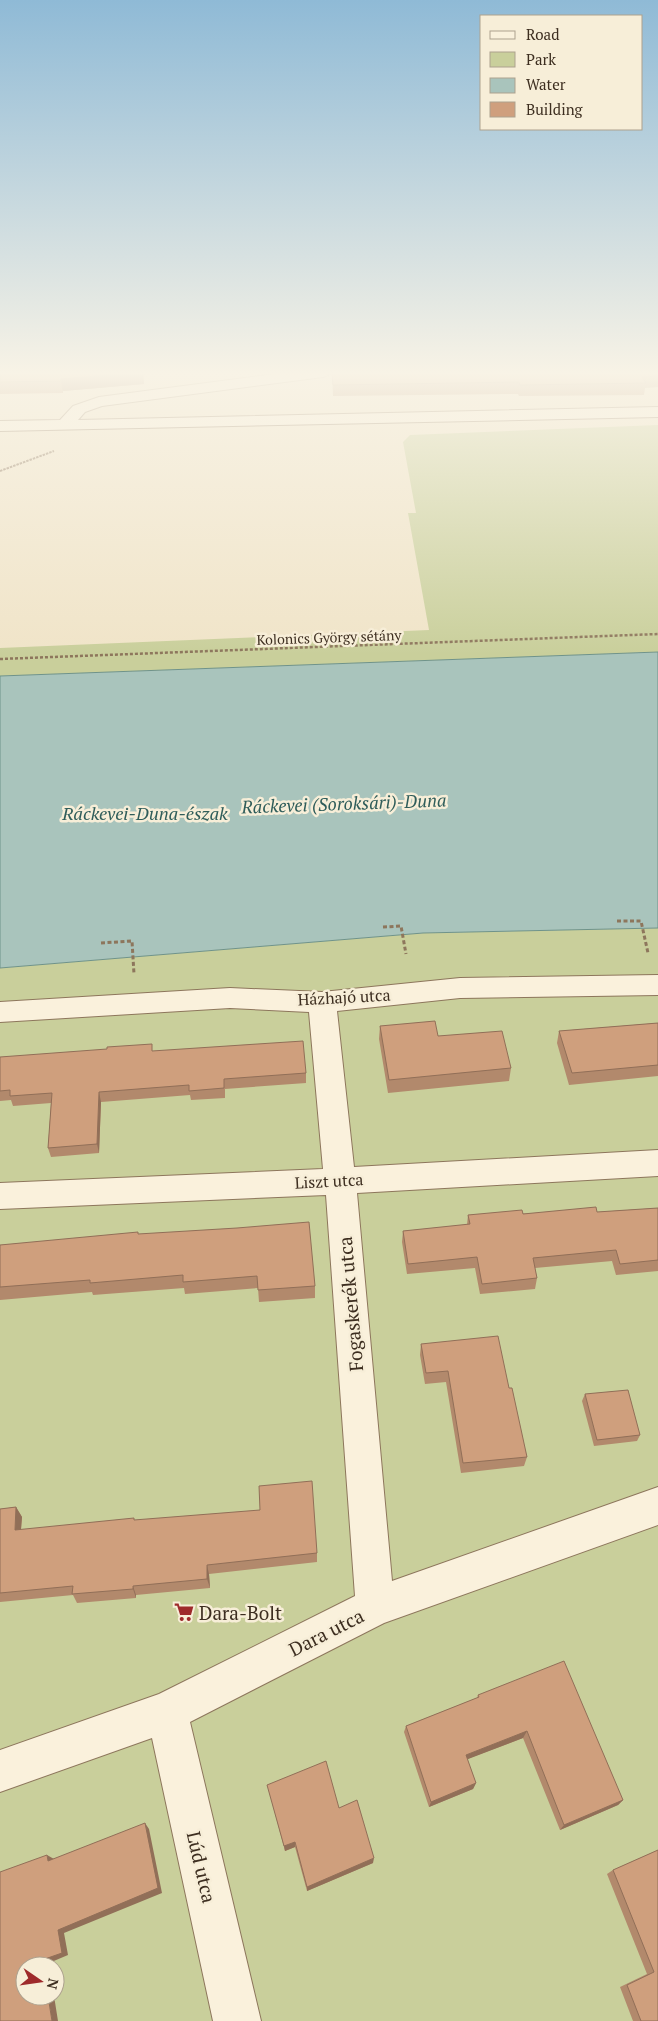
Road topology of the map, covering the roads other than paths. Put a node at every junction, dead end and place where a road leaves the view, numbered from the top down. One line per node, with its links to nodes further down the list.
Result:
1 (658, 985): 2 (street, Házhajó utca)
2 (322, 1002): 3 (street, Házhajó utca); 5 (street, Fogaskerék utca)
3 (0, 1012)
4 (658, 1163): 5 (street, Liszt utca)
5 (340, 1181): 6 (street, Liszt utca); 8 (street, Fogaskerék utca)
6 (0, 1196)
7 (658, 1506): 8 (street, Dara utca)
8 (376, 1607): 9 (street, Dara utca)
9 (167, 1712): 10 (street, Dara utca); 11 (street, Lúd utca)
10 (0, 1771)
11 (237, 2021)

